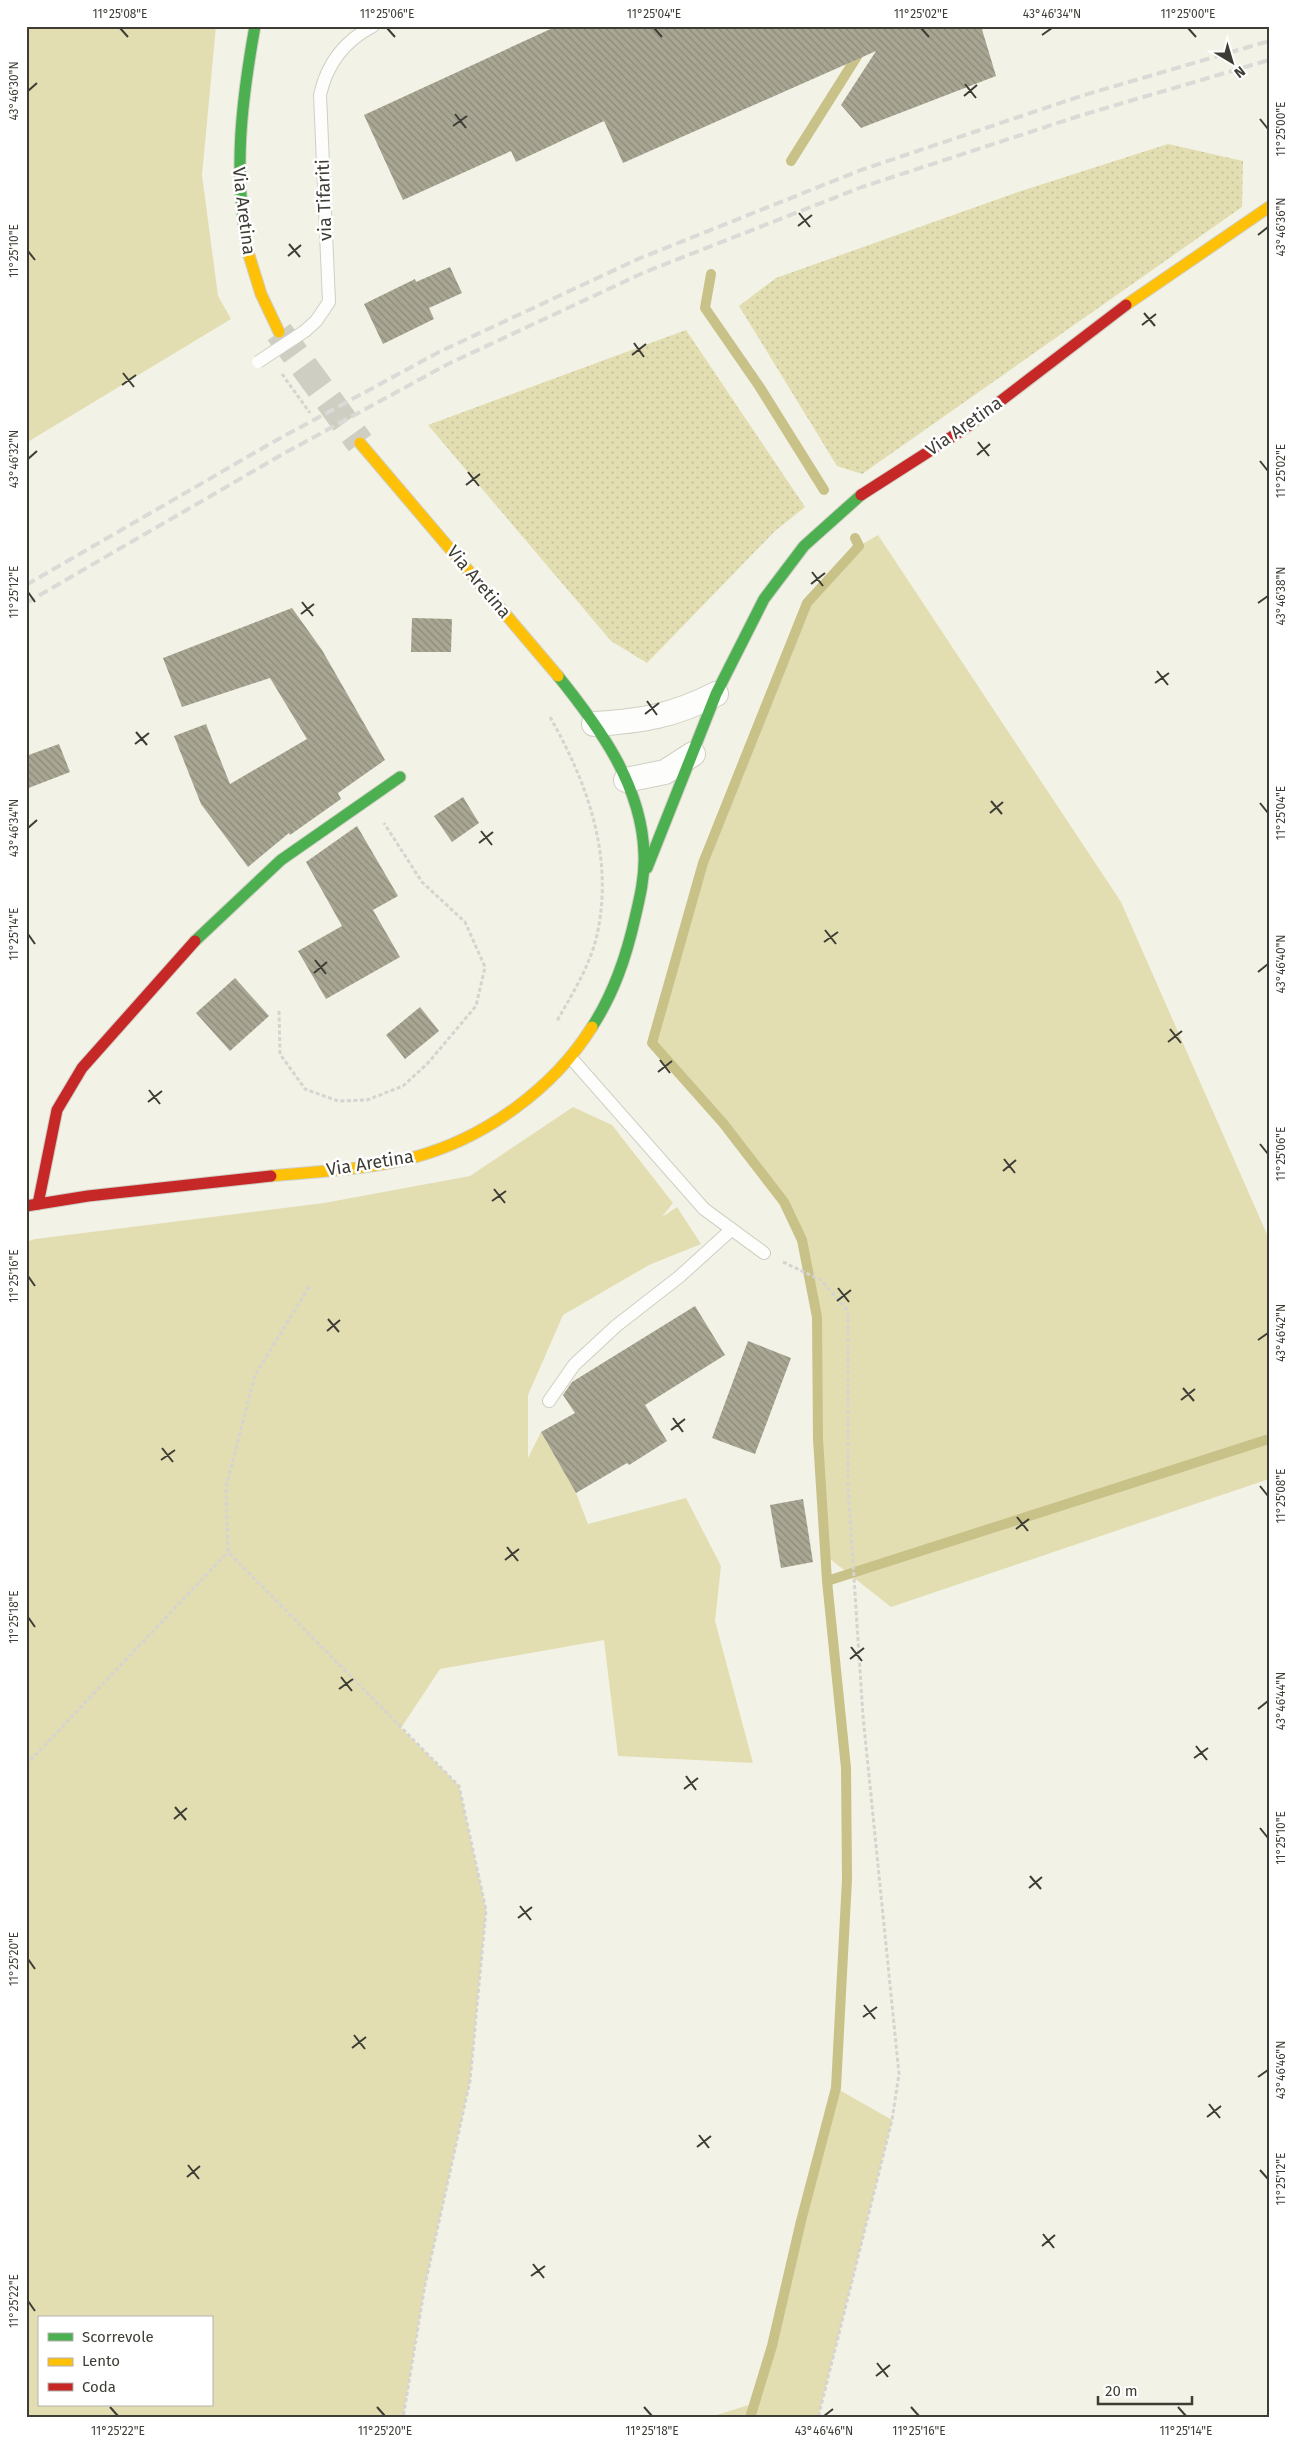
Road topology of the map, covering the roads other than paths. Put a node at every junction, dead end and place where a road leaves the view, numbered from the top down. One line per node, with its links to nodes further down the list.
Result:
1 (255, 26): 4 (street, Via Aretina)
2 (373, 26): 5 (lane, via Tifariti, bridge)
3 (1269, 207): 7 (street, Via Aretina)
4 (279, 332)
5 (258, 362)
6 (360, 443): 8 (street, Via Aretina)
7 (716, 694): 8 (street); 9 (street, Via Aretina)
8 (594, 724): 11 (street, Via Aretina)
9 (693, 754): 11 (street); 12 (street, Via Aretina)
10 (400, 777): 14 (street, Via Aretina)
11 (626, 780): 12 (street, Via Aretina)
12 (642, 882): 13 (street, Via Aretina)
13 (570, 1058): 14 (street, Via Aretina); 15 (lane)
14 (32, 1205)
15 (731, 1230): 16 (lane); 17 (lane)
16 (764, 1253)
17 (549, 1401)

